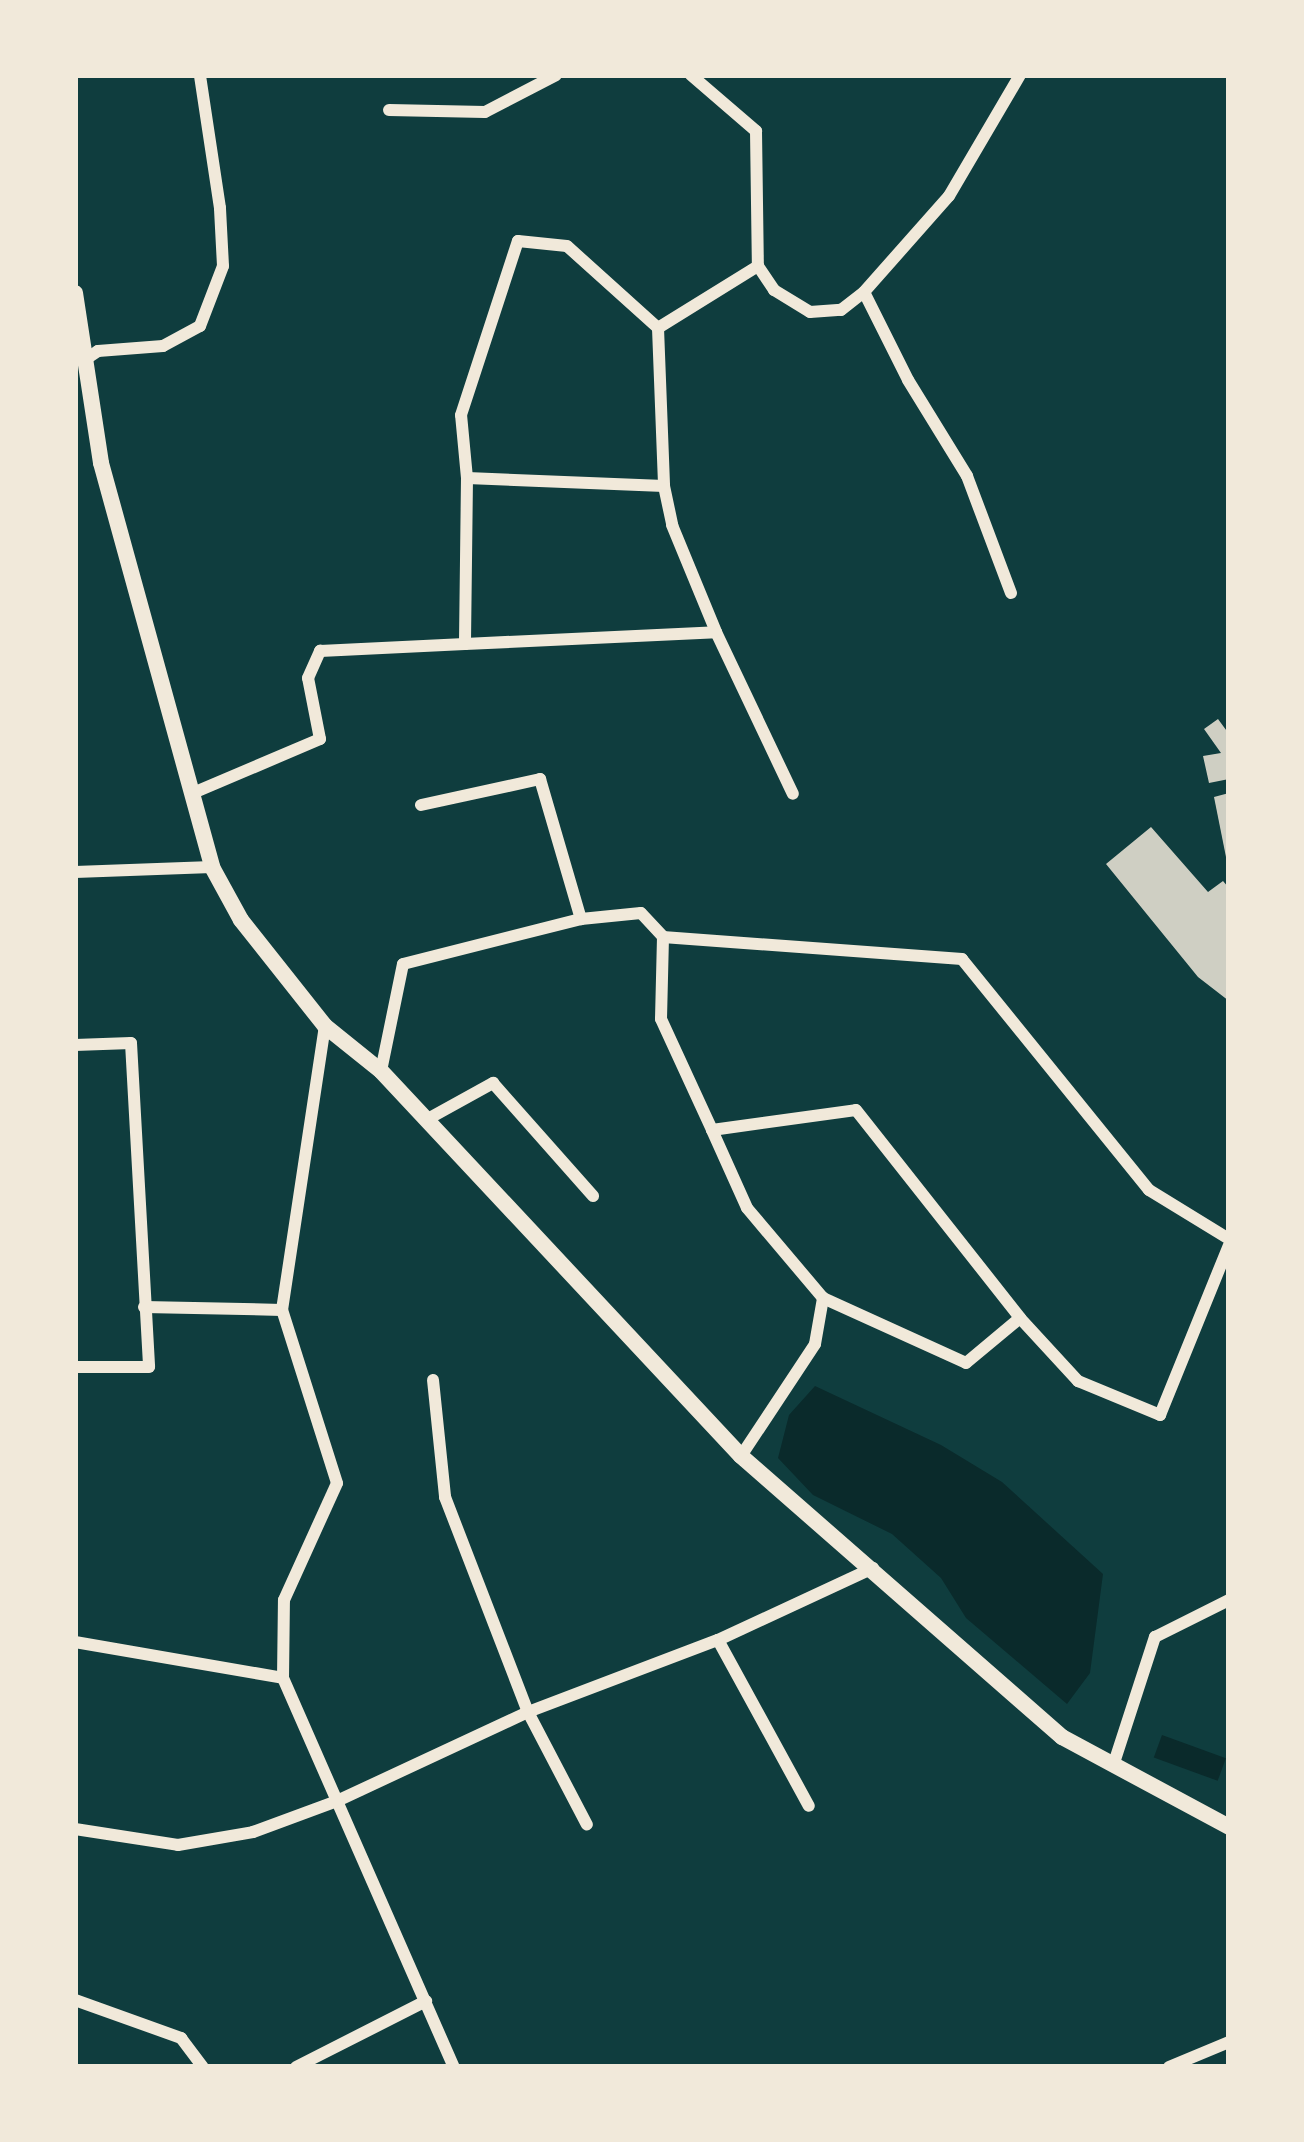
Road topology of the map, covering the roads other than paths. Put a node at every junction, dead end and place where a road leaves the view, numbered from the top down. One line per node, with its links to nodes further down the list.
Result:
1 (200, 75): 10 (street)
2 (556, 75): 5 (street)
3 (692, 75): 6 (street)
4 (1020, 75): 7 (street)
5 (389, 110)
6 (758, 266): 7 (street); 9 (street)
7 (864, 292): 13 (street)
8 (75, 293): 10 (street)
9 (658, 328): 11 (street); 12 (street)
10 (83, 362): 16 (street)
11 (467, 478): 12 (street); 15 (street)
12 (664, 486): 14 (street)
13 (1011, 593)
14 (716, 632): 15 (street); 17 (street)
15 (466, 644): 16 (street)
16 (194, 793): 19 (street)
17 (793, 794)
18 (421, 805): 21 (street)
19 (212, 867): 20 (street); 23 (street)
20 (75, 872)
21 (581, 919): 22 (street); 25 (street)
22 (663, 937): 27 (street); 29 (street)
23 (325, 1026): 25 (street); 32 (street)
24 (75, 1045): 31 (street)
25 (380, 1071): 26 (street)
26 (425, 1120): 28 (street); 36 (street)
27 (712, 1130): 30 (street); 33 (street)
28 (593, 1196)
29 (1229, 1242): 33 (street)
30 (823, 1298): 33 (street); 36 (street)
31 (144, 1307): 32 (street); 34 (street)
32 (282, 1310): 41 (street)
33 (1020, 1318)
34 (75, 1367)
35 (434, 1380): 42 (street)
36 (741, 1456): 37 (street)
37 (872, 1568): 39 (street); 43 (street)
38 (1229, 1600): 43 (street)
39 (718, 1640): 42 (street); 45 (street)
40 (75, 1642): 41 (street)
41 (283, 1678): 44 (street)
42 (528, 1712): 44 (street); 46 (street)
43 (1113, 1766): 47 (street)
44 (337, 1801): 48 (street); 50 (street)
45 (809, 1806)
46 (587, 1825)
47 (1229, 1828)
48 (75, 1829)
49 (75, 2000): 52 (street)
50 (426, 2001): 53 (street); 54 (street)
51 (1229, 2042): 55 (street)
52 (203, 2067)
53 (296, 2067)
54 (454, 2067)
55 (1169, 2067)

